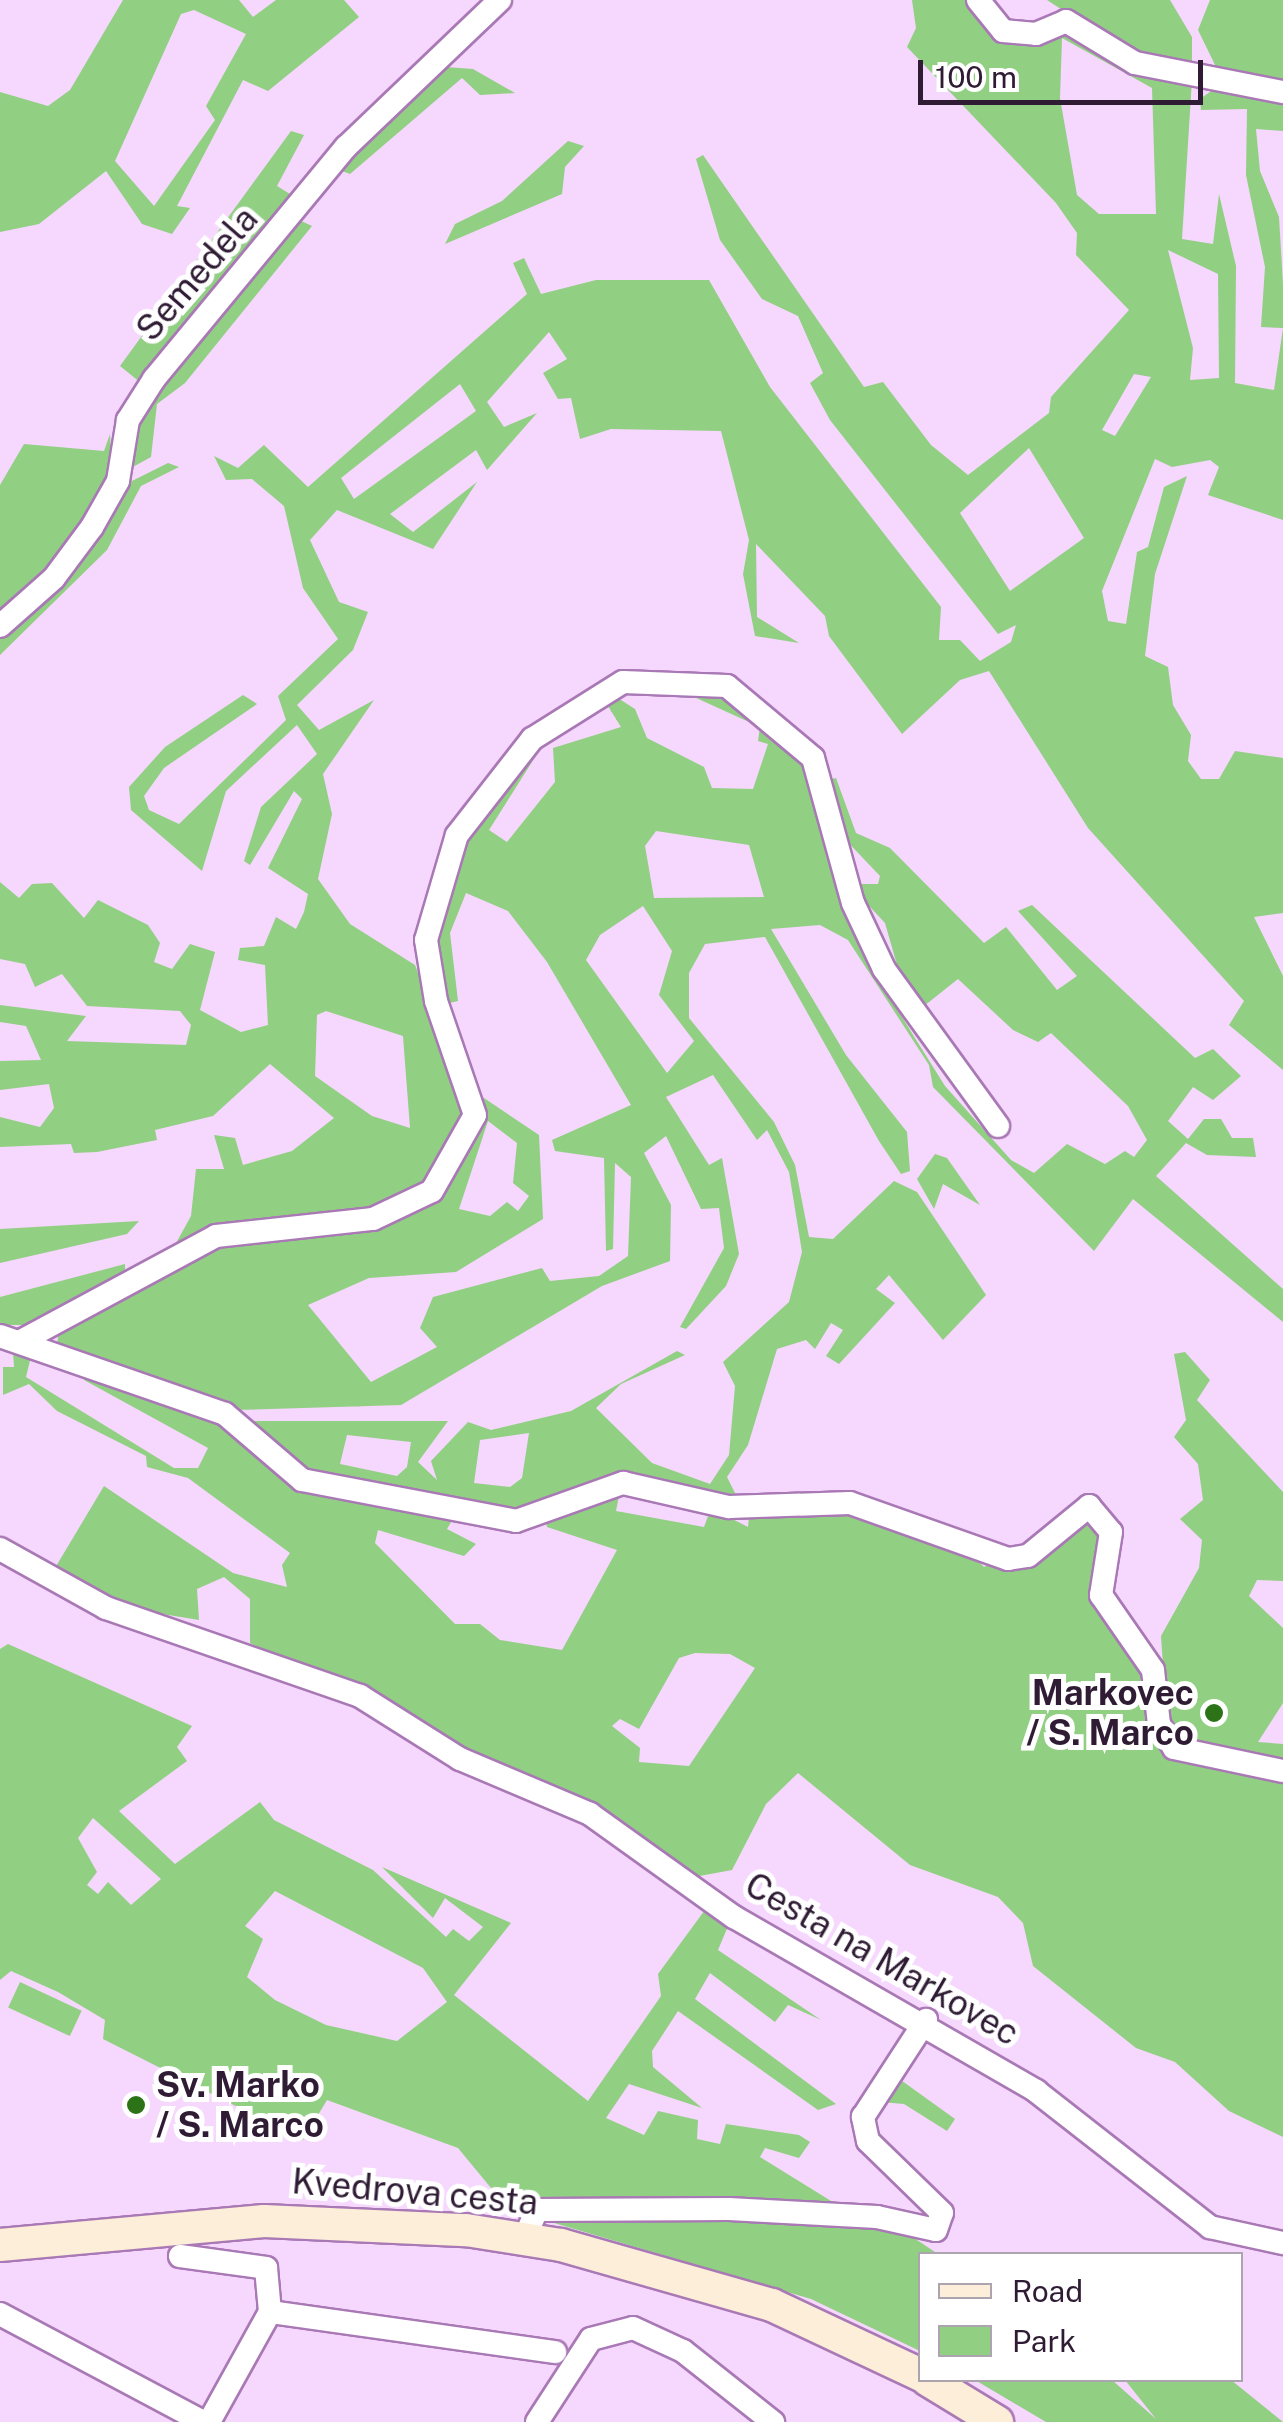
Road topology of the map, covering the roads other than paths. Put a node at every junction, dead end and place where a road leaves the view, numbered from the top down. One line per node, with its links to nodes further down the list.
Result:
1 (500, 0): 4 (street, Semedela)
2 (978, 0): 3 (street)
3 (1283, 92)
4 (0, 626)
5 (998, 1126): 6 (street)
6 (11, 1338): 8 (street)
7 (0, 1549): 9 (street, Cesta na Markovec)
8 (1283, 1771)
9 (926, 2020): 10 (street); 11 (street, Cesta na Markovec)
10 (524, 2239): 12 (street, Kvedrova cesta); 17 (street, Kvedrova cesta)
11 (1283, 2243)
12 (0, 2245)
13 (180, 2256): 14 (street)
14 (270, 2312): 16 (street); 19 (street)
15 (0, 2314): 19 (street)
16 (555, 2352)
17 (918, 2374)
18 (931, 2382): 22 (street)
19 (206, 2422)
20 (537, 2422): 21 (street)
21 (773, 2422)
22 (997, 2422)

